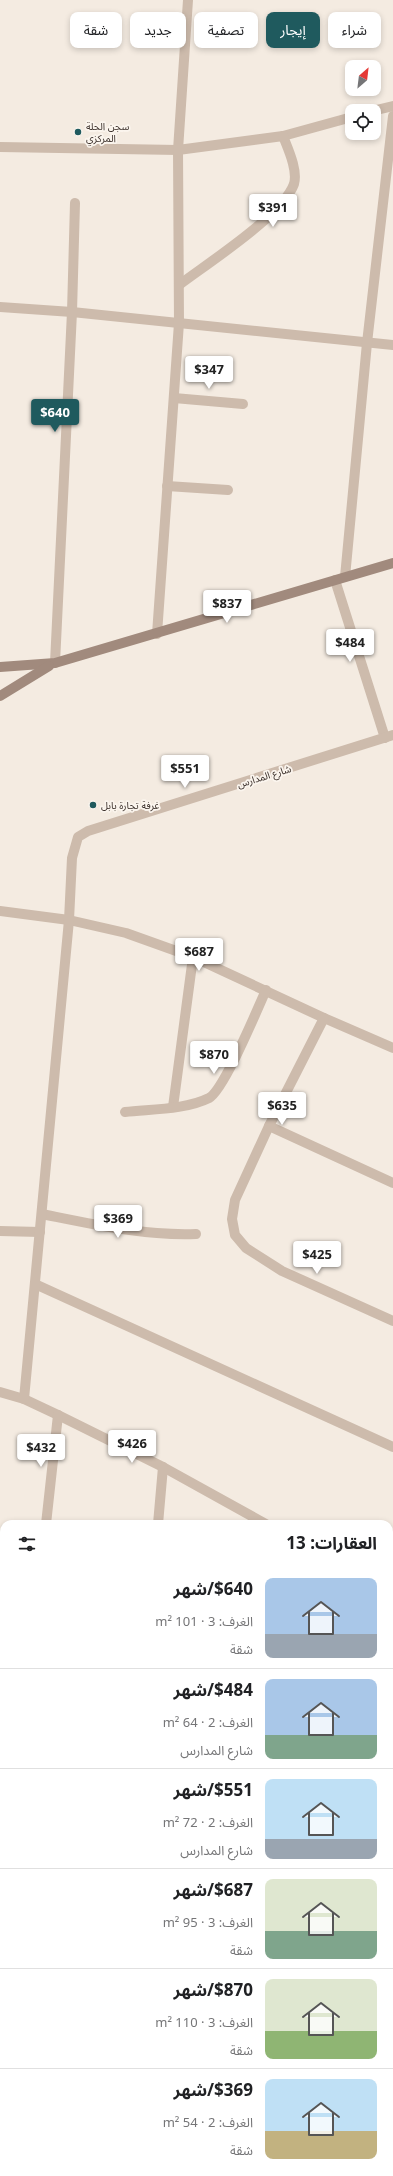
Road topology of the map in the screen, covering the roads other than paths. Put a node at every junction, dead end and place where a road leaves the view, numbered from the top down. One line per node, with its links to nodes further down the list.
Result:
1 (188, 0): 8 (street)
2 (393, 106): 3 (street)
3 (381, 109)
4 (393, 116): 14 (street)
5 (345, 118): 6 (street)
6 (284, 136): 8 (street); 10 (street)
7 (0, 147): 8 (street)
8 (178, 150): 10 (street)
9 (74, 203): 12 (street)
10 (179, 285): 13 (street)
11 (0, 307): 12 (street)
12 (72, 312): 13 (street); 23 (street)
13 (179, 323): 14 (street); 16 (street)
14 (367, 343): 15 (street); 21 (street)
15 (393, 345)
16 (174, 398): 17 (street); 18 (street)
17 (243, 404)
18 (167, 486): 19 (street); 22 (street)
19 (228, 490)
20 (393, 563): 21 (street)
21 (340, 579): 22 (street); 26 (street)
22 (157, 634): 23 (street)
23 (55, 663): 24 (street); 25 (street)
24 (0, 667)
25 (0, 696)
26 (389, 737): 28 (street, شارع المدارس)
27 (0, 910): 28 (street)
28 (69, 920): 29 (street); 37 (street, شارع المدارس)
29 (192, 957): 30 (street); 33 (street)
30 (266, 990): 31 (street); 33 (street)
31 (324, 1018): 32 (street); 35 (street)
32 (393, 1048)
33 (173, 1107): 34 (street)
34 (125, 1112)
35 (270, 1126): 36 (street); 42 (street)
36 (393, 1183)
37 (42, 1214): 39 (street, شارع المدارس); 40 (street)
38 (0, 1231): 39 (street)
39 (40, 1232): 41 (street, شارع المدارس)
40 (196, 1234)
41 (35, 1284): 44 (street, شارع المدارس); 46 (street)
42 (393, 1321)
43 (0, 1392): 44 (street)
44 (24, 1400): 45 (street)
45 (58, 1415): 47 (street); 48 (street)
46 (393, 1447)
47 (163, 1467): 49 (street); 50 (street)
48 (46, 1520)
49 (158, 1520)
50 (257, 1520)

